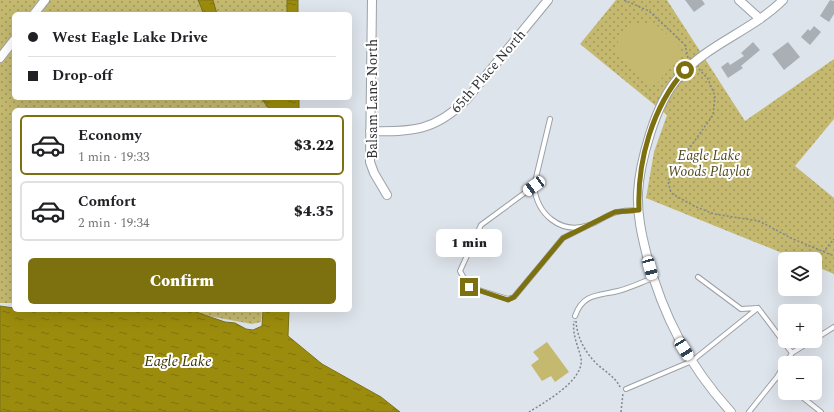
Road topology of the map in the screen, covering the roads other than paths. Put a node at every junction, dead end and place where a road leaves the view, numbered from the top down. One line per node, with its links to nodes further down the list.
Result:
1 (46, 0): 6 (street)
2 (372, 0): 11 (street, Balsam Lane North)
3 (548, 0): 11 (street, 65th Place North)
4 (739, 0): 7 (street)
5 (783, 0): 7 (street)
6 (36, 12)
7 (760, 19): 14 (street)
8 (12, 43): 9 (street)
9 (0, 58)
10 (550, 119): 12 (lane)
11 (370, 131): 13 (street, Balsam Lane North)
12 (534, 186): 15 (lane); 15 (lane)
13 (387, 195)
14 (639, 210): 15 (lane); 17 (street)
15 (589, 225)
16 (698, 277): 18 (lane)
17 (653, 278): 19 (lane); 25 (street)
18 (758, 308): 23 (lane); 25 (lane)
19 (575, 316)
20 (834, 327): 21 (lane)
21 (822, 335)
22 (800, 348): 23 (lane)
23 (792, 353): 24 (lane)
24 (790, 356)
25 (692, 361): 27 (lane); 29 (street)
26 (777, 377): 30 (lane)
27 (624, 390)
28 (806, 400): 31 (lane)
29 (731, 412)
30 (749, 412)
31 (821, 412)

